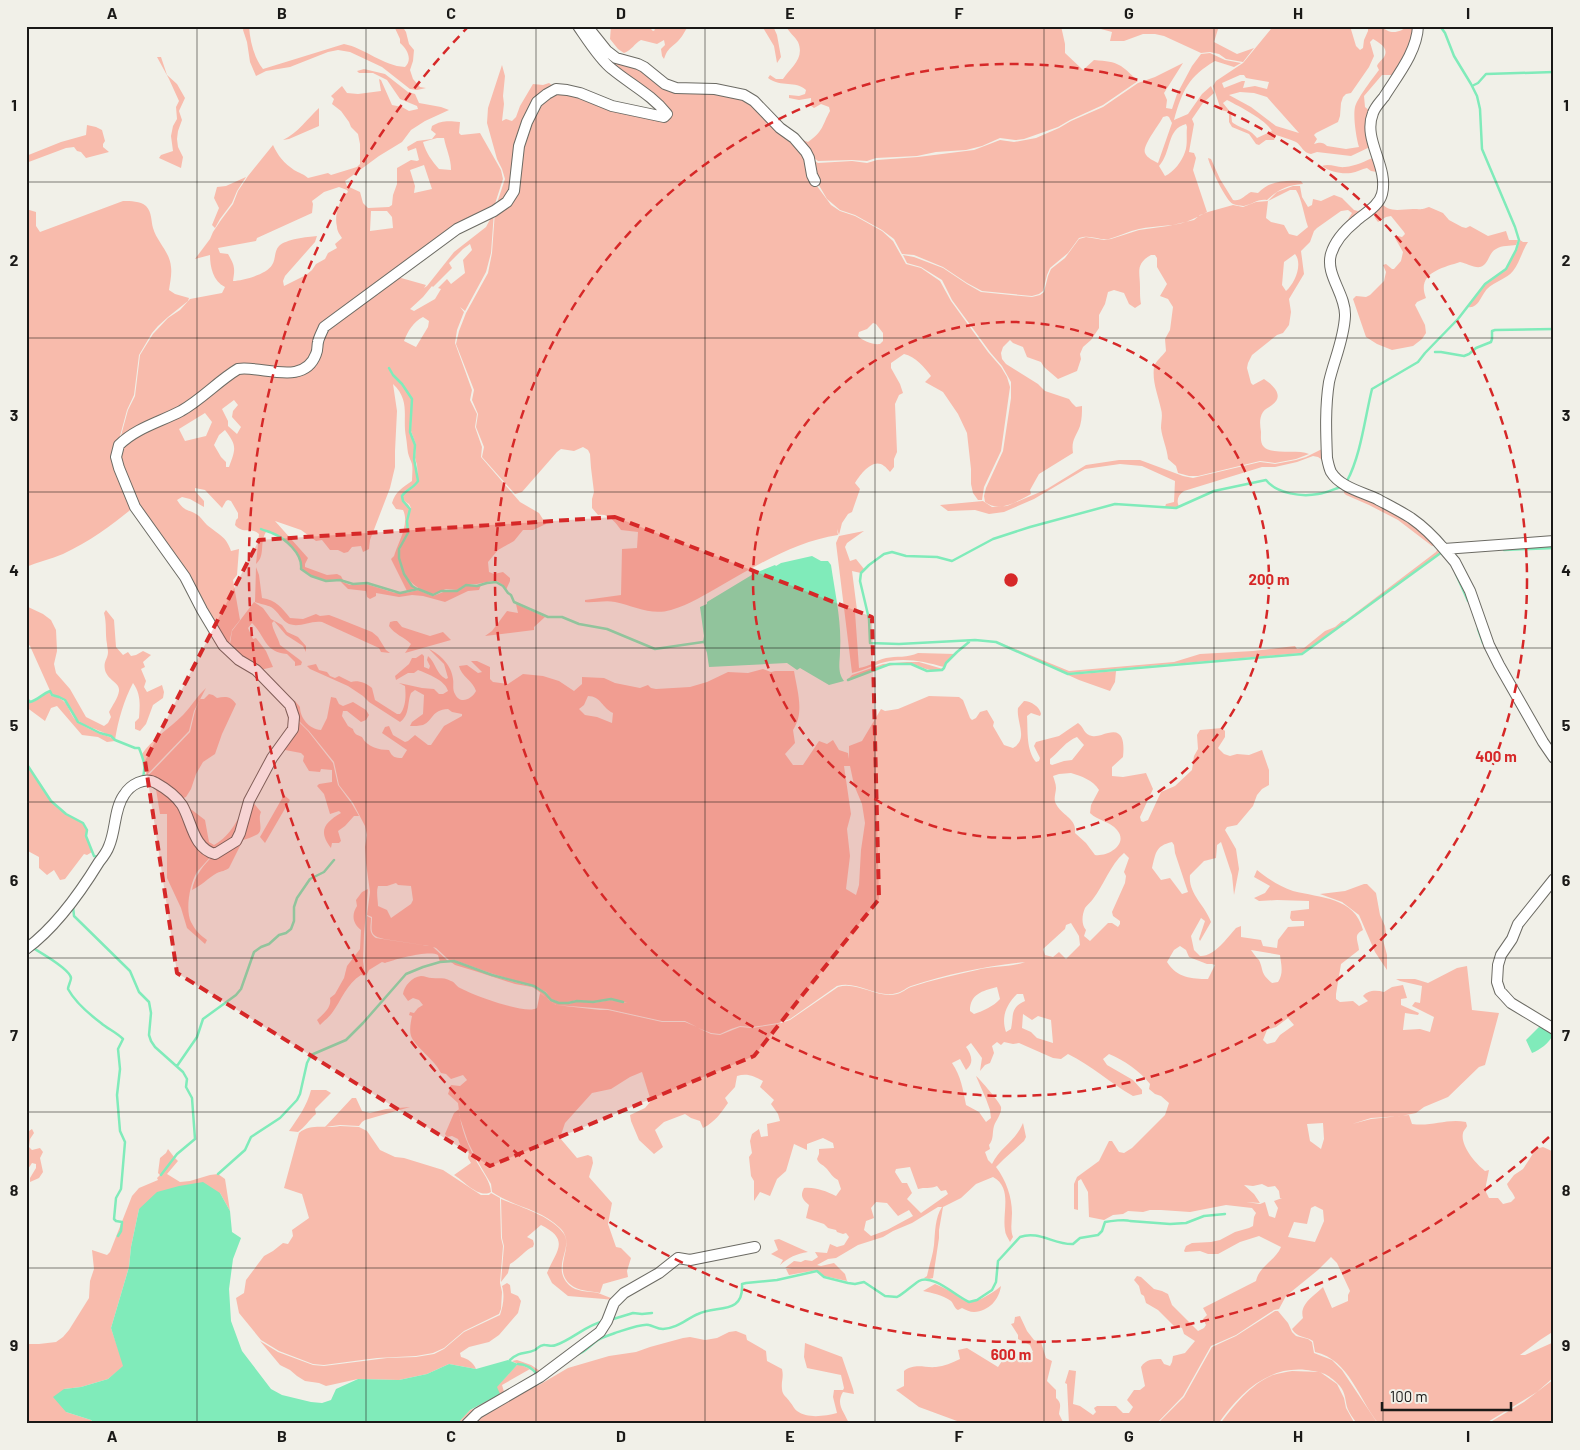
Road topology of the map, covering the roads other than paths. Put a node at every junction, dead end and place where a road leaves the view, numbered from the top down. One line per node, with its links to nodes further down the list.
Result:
1 (578, 26): 9 (street)
2 (586, 26): 4 (street)
3 (1418, 26): 6 (street)
4 (815, 181)
5 (1554, 541): 6 (street)
6 (1444, 549): 7 (street)
7 (1554, 758)
8 (1554, 879): 10 (street)
9 (26, 950)
10 (1554, 1029)
11 (755, 1247): 12 (street)
12 (467, 1424)

